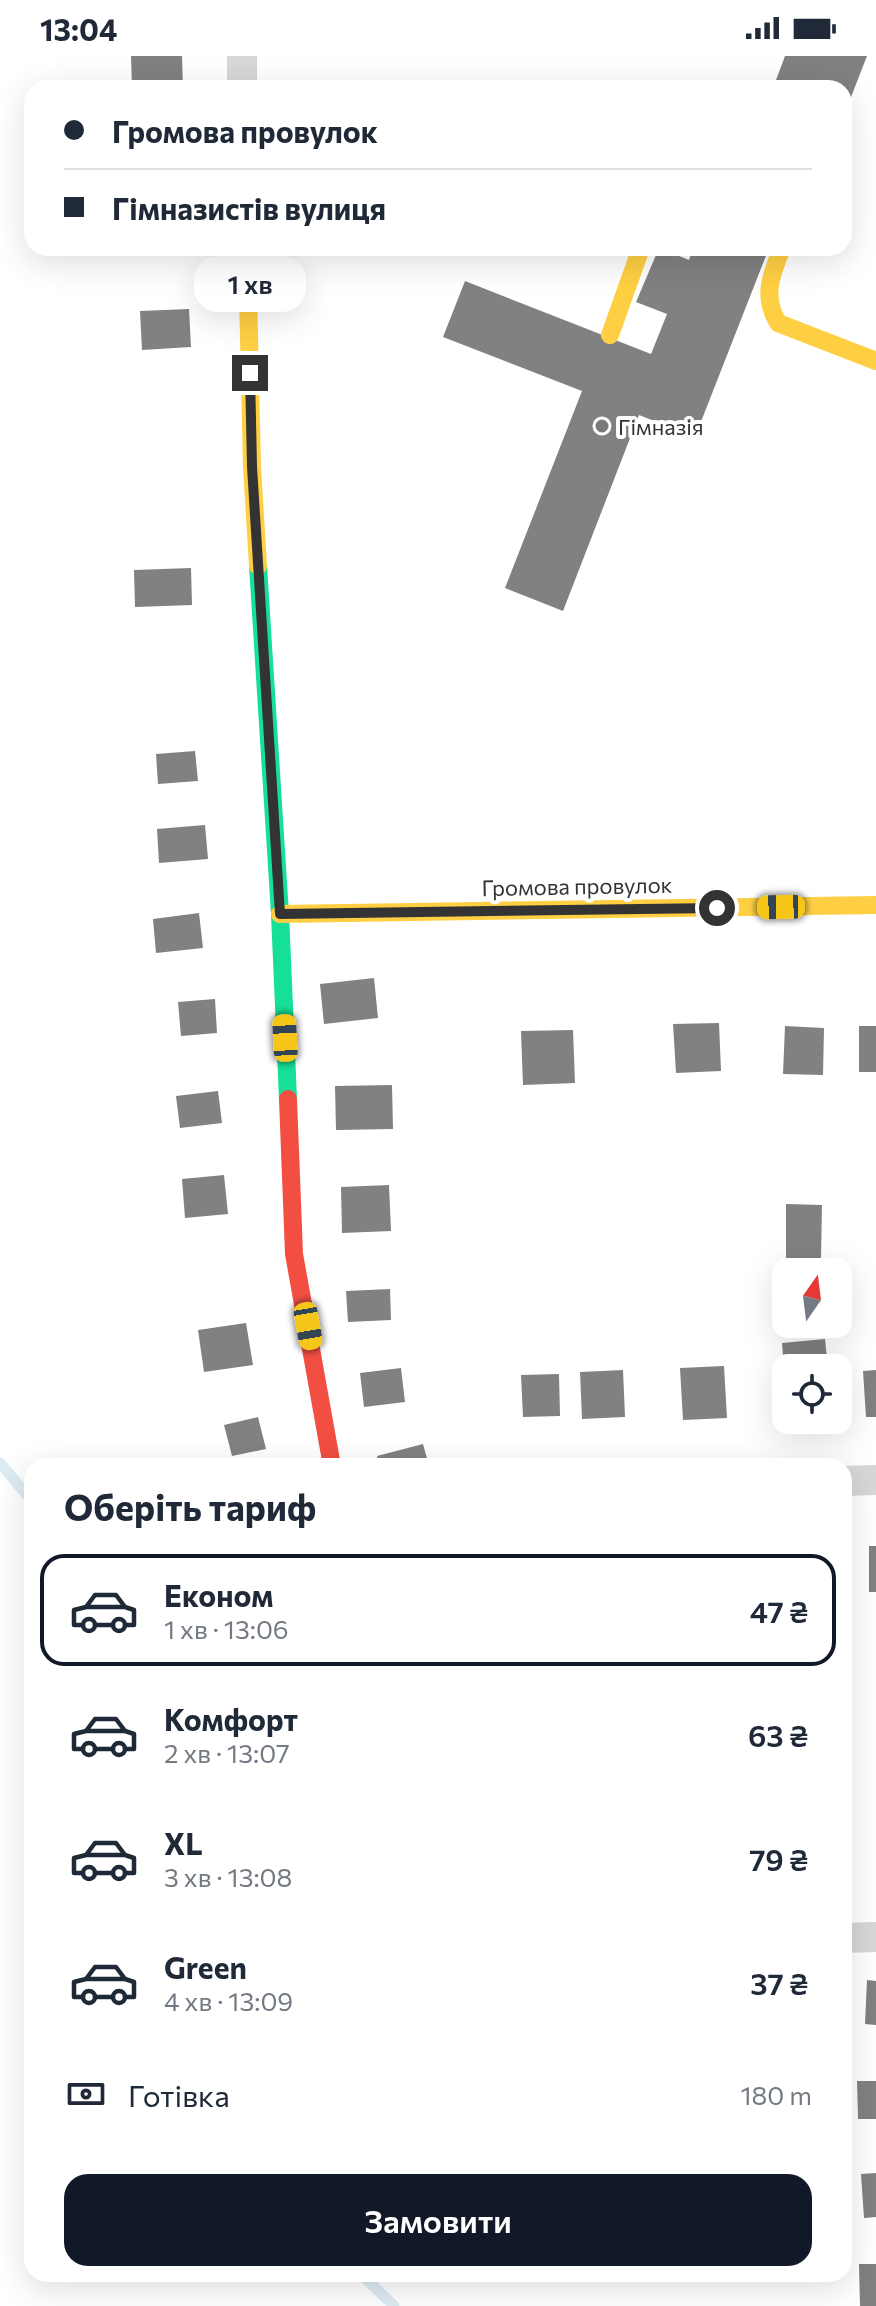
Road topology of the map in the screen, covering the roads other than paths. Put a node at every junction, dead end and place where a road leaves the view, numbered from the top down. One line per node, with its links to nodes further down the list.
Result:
1 (242, 56): 2 (street)
2 (242, 80)
3 (247, 256): 9 (street)
4 (638, 256): 6 (street)
5 (779, 256): 7 (street)
6 (610, 335)
7 (876, 361)
8 (876, 905): 9 (street, Громова провулок)
9 (280, 914): 10 (street)
10 (331, 1458)
11 (876, 1480): 12 (street)
12 (852, 1481)
13 (876, 1937): 14 (street)
14 (852, 1938)

